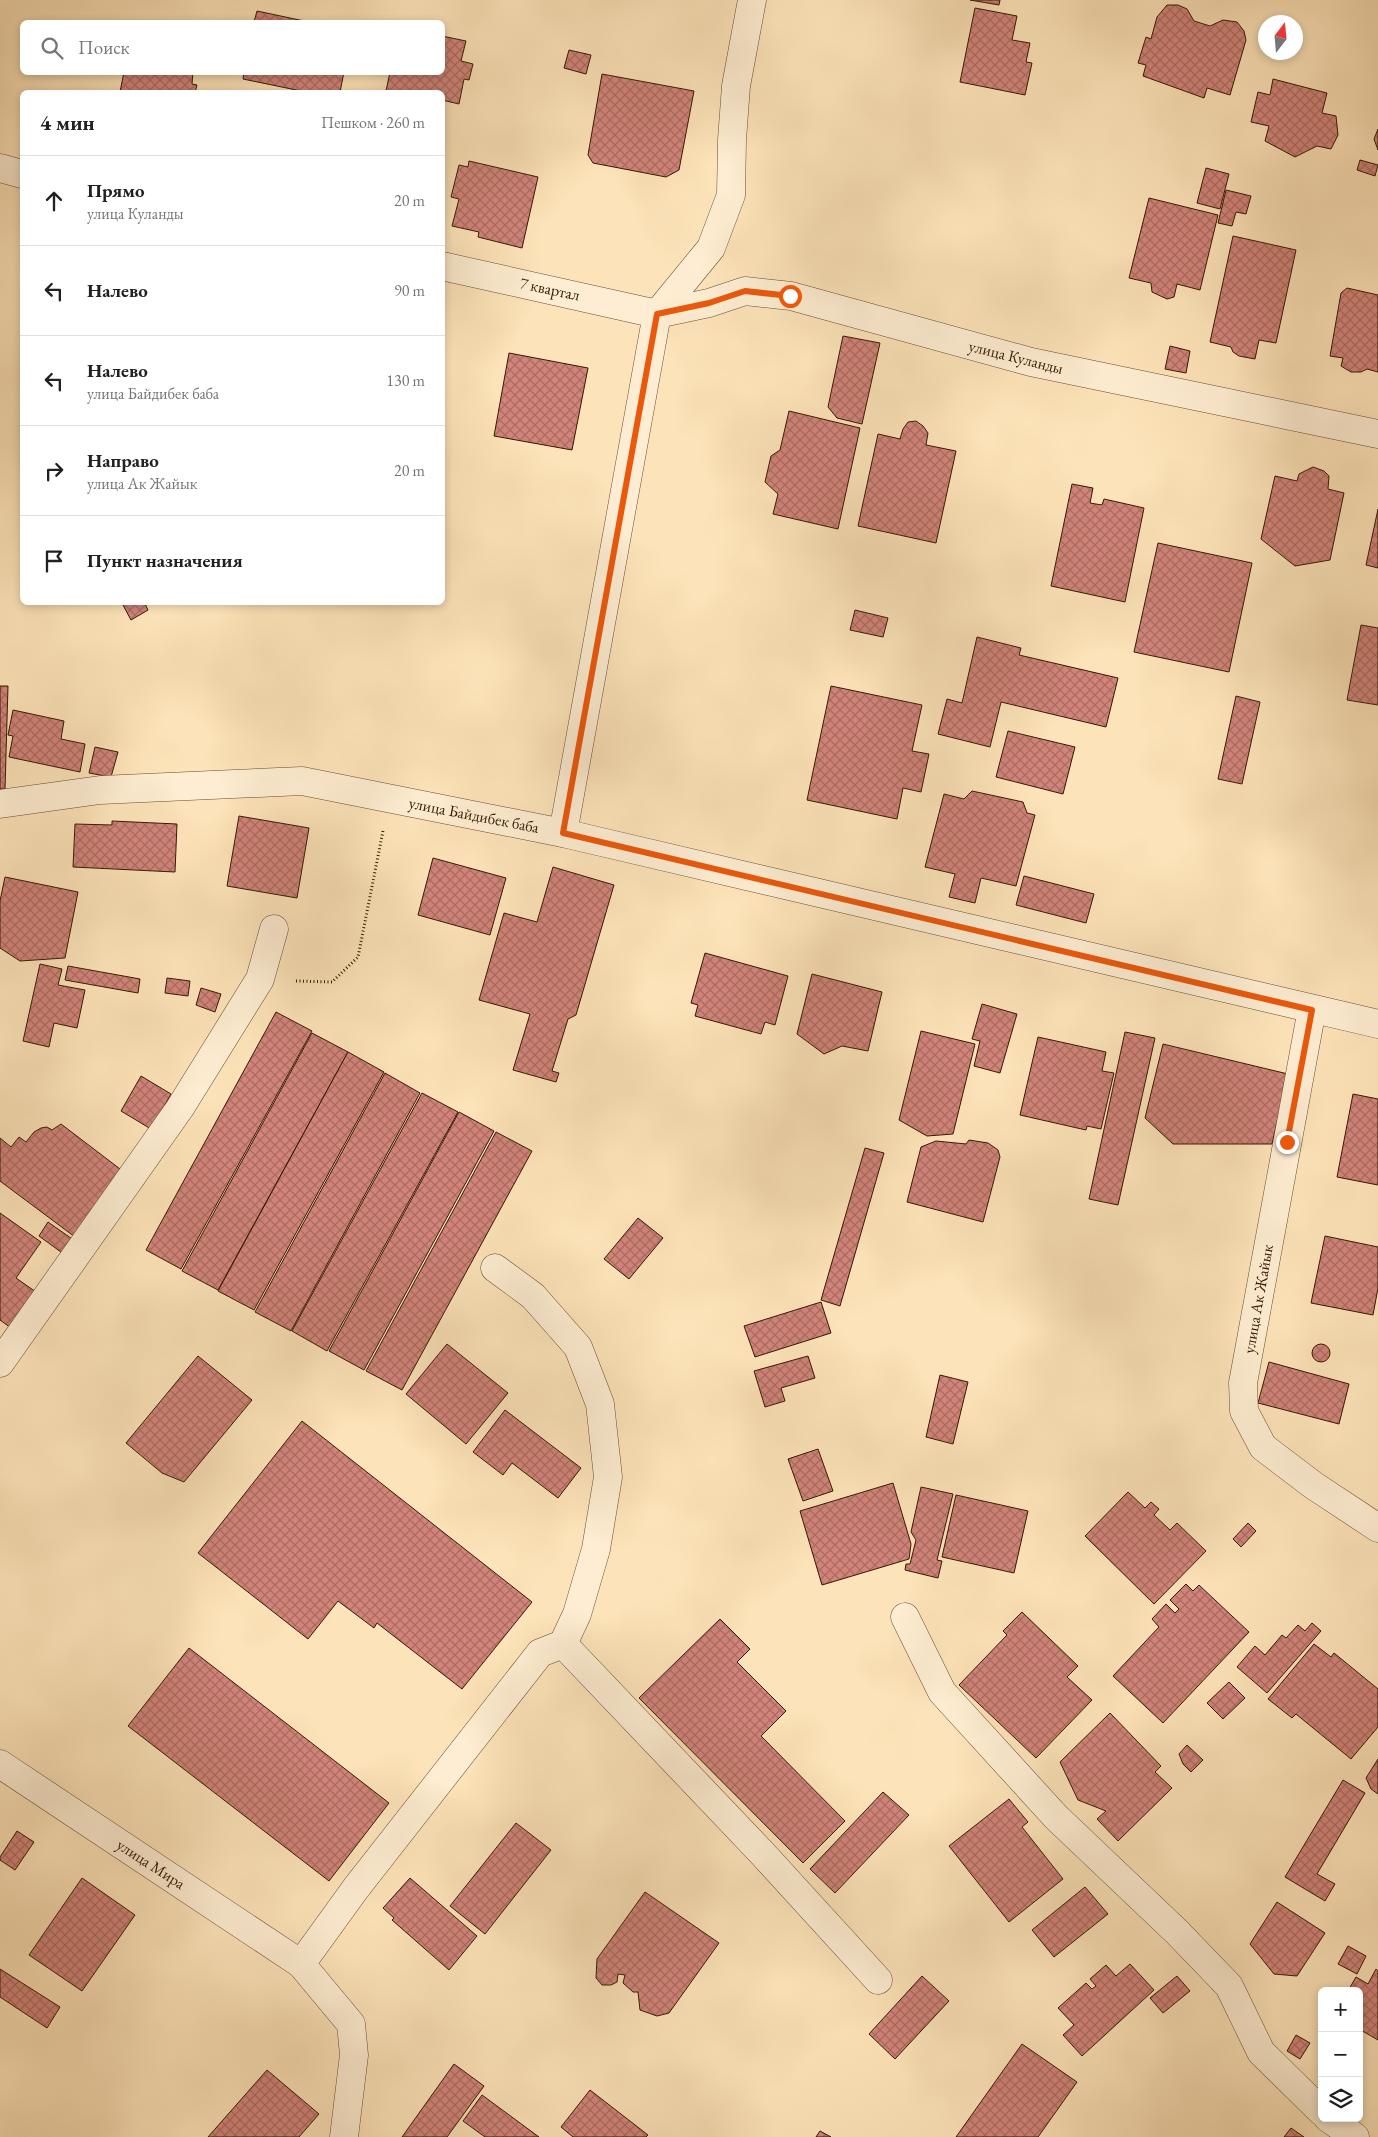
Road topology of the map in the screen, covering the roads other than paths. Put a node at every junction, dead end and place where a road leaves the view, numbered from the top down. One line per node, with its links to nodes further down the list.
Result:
1 (752, 0): 5 (street)
2 (0, 168): 3 (street)
3 (20, 173)
4 (445, 267): 5 (street, 7 квартал)
5 (657, 314): 6 (street, улица Куланды); 8 (street)
6 (1378, 434)
7 (0, 804): 8 (street, улица Байдибек баба)
8 (563, 833): 10 (street, улица Байдибек баба)
9 (274, 930): 13 (street)
10 (1312, 1010): 11 (street, улица Байдибек баба); 14 (street, улица Ак Жайык)
11 (1378, 1024)
12 (496, 1268): 16 (street)
13 (0, 1363)
14 (1378, 1528)
15 (905, 1617): 20 (street)
16 (563, 1644): 18 (street); 19 (street)
17 (0, 1764): 18 (street, улица Мира)
18 (301, 1964): 22 (street, улица Мира)
19 (878, 1980)
20 (1318, 2108)
21 (1334, 2122): 23 (street)
22 (344, 2137)
23 (1355, 2137)

